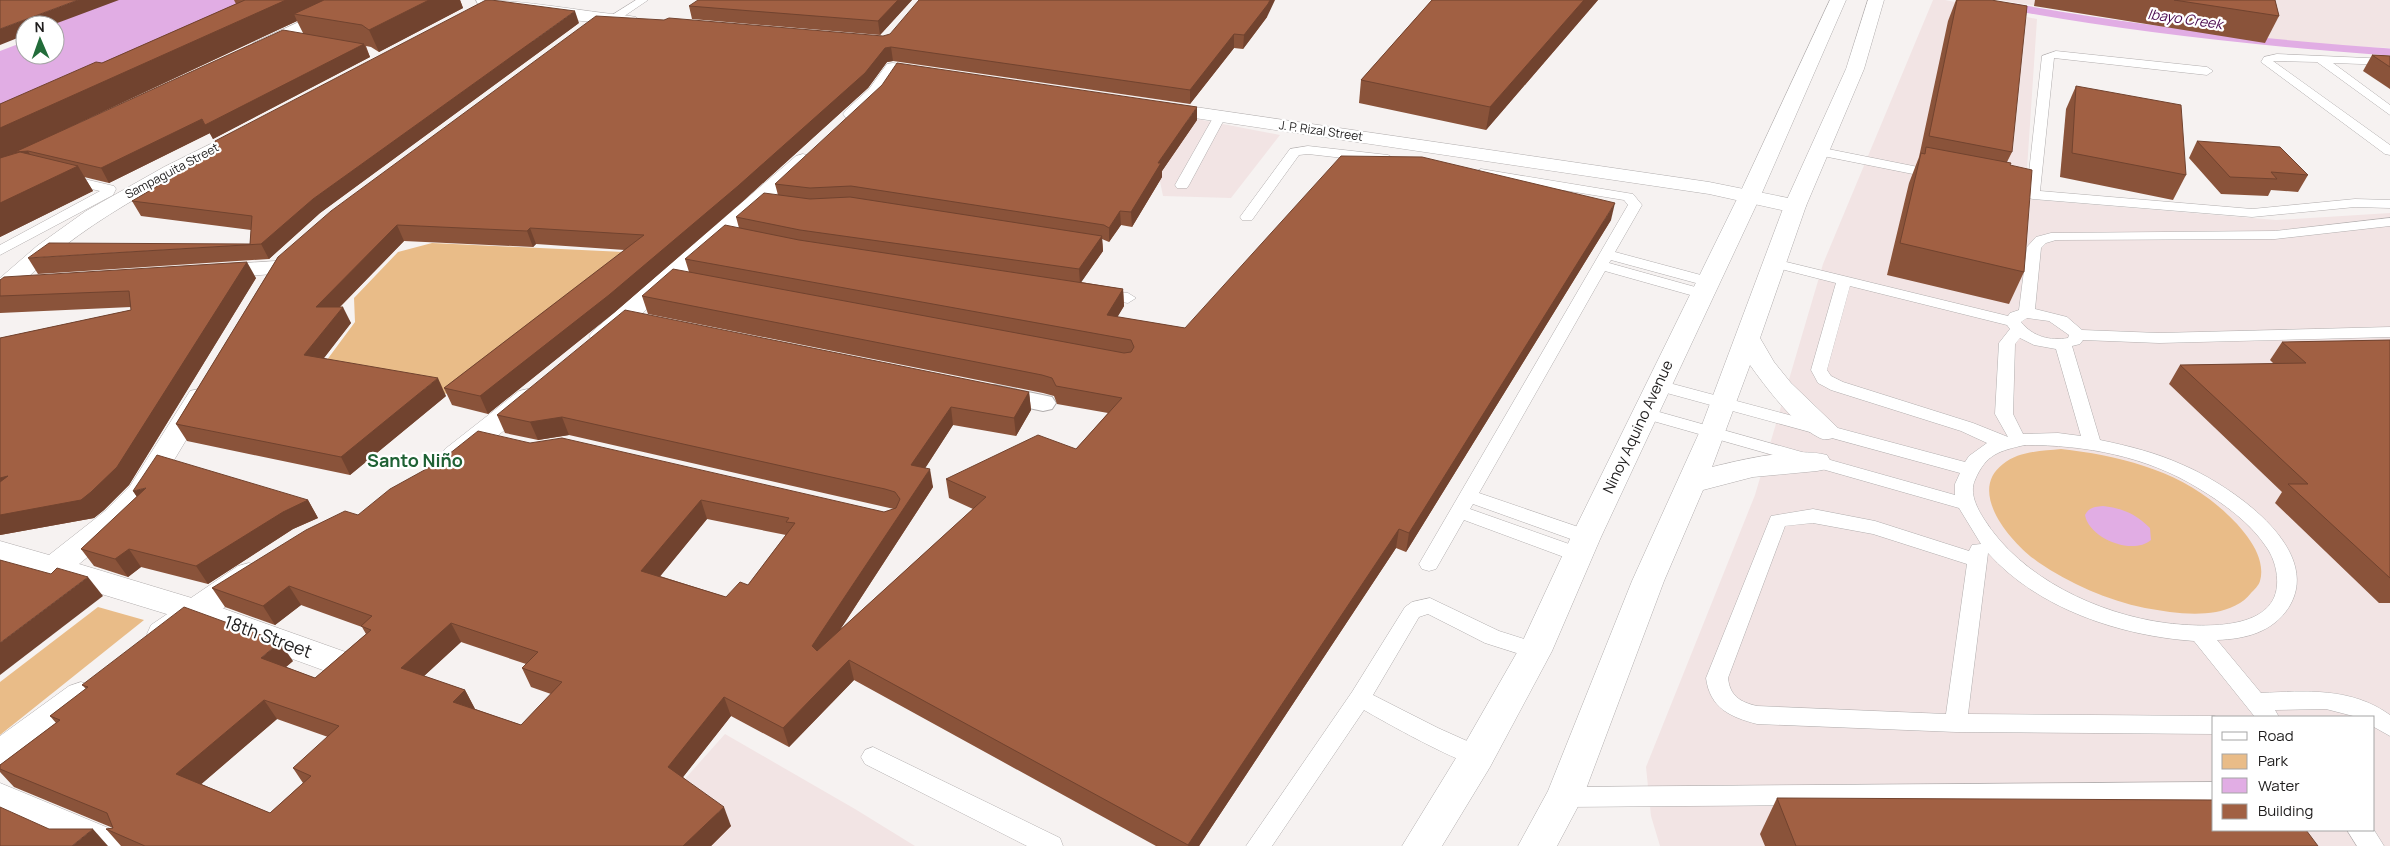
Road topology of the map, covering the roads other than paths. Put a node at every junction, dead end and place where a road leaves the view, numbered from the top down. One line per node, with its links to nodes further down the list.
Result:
1 (360, 0): 10 (street)
2 (643, 0): 7 (lane)
3 (1838, 0): 27 (street, Ninoy Aquino Avenue)
4 (1876, 0): 19 (street)
5 (491, 1): 6 (street); 7 (street)
6 (469, 13)
7 (607, 19): 8 (street); 9 (street)
8 (651, 23)
9 (578, 36)
10 (246, 53)
11 (2320, 60): 12 (lane); 16 (lane); 20 (lane)
12 (2390, 62)
13 (898, 64): 45 (street)
14 (2207, 71): 28 (lane)
15 (1145, 105): 17 (street, J. P. Rizal Street)
16 (2390, 111)
17 (1220, 116): 25 (lane); 27 (street, J. P. Rizal Street)
18 (267, 121): 39 (street, Sampaguita Street)
19 (1818, 151): 24 (lane); 30 (street)
20 (2390, 151)
21 (1406, 161): 31 (lane)
22 (1464, 170): 34 (lane)
23 (54, 176): 33 (lane)
24 (1955, 179)
25 (1182, 185)
26 (1994, 187): 28 (lane)
27 (1750, 195): 30 (street, J. P. Rizal Street); 40 (street, Ninoy Aquino Avenue)
28 (2033, 196): 29 (lane)
29 (2390, 204)
30 (1795, 206): 35 (street)
31 (1247, 217)
32 (2390, 222): 44 (lane)
33 (0, 251)
34 (1602, 259): 40 (lane); 68 (lane)
35 (1774, 263): 37 (lane); 49 (street)
36 (196, 273): 42 (street)
37 (1844, 280): 47 (lane); 61 (lane)
38 (46, 282): 39 (street)
39 (2, 287)
40 (1704, 287): 54 (street, Ninoy Aquino Avenue)
41 (1091, 293): 43 (lane)
42 (260, 294)
43 (1128, 298)
44 (2027, 313): 47 (lane); 50 (lane)
45 (625, 318): 46 (street); 51 (street)
46 (654, 324)
47 (2015, 326): 50 (lane); 61 (lane)
48 (2390, 332): 50 (lane)
49 (1748, 337): 58 (street); 59 (street)
50 (2070, 340): 62 (lane)
51 (587, 349)
52 (210, 379): 76 (street)
53 (549, 380): 60 (street)
54 (1658, 385): 57 (street, Ninoy Aquino Avenue); 58 (lane)
55 (975, 389): 56 (street)
56 (1043, 403)
57 (1645, 413): 58 (lane); 71 (street, Ninoy Aquino Avenue)
58 (1718, 418): 59 (lane); 64 (lane); 67 (street)
59 (1827, 431): 65 (lane)
60 (479, 437): 63 (street); 66 (street)
61 (2010, 442): 62 (lane); 65 (lane)
62 (2092, 442): 78 (lane)
63 (512, 445)
64 (1817, 462): 67 (street); 69 (lane)
65 (1968, 469): 69 (lane)
66 (436, 472)
67 (1692, 483): 94 (street)
68 (1464, 504): 71 (lane); 75 (lane)
69 (1966, 504): 70 (lane)
70 (1982, 535): 74 (lane); 78 (lane)
71 (1582, 546): 80 (street, Ninoy Aquino Avenue)
72 (0, 552): 76 (street)
73 (273, 559): 77 (street)
74 (1976, 560): 87 (lane); 87 (lane)
75 (1429, 564)
76 (53, 569): 77 (street)
77 (194, 610): 79 (street); 81 (street, 18th Street)
78 (2200, 634): 84 (lane)
79 (140, 651)
80 (1535, 651): 83 (lane); 91 (street, Ninoy Aquino Avenue)
81 (342, 664)
82 (109, 675): 90 (street)
83 (1360, 698): 91 (lane); 99 (lane)
84 (2262, 710): 86 (lane)
85 (2375, 716): 89 (lane)
86 (2375, 716)
87 (1956, 723): 88 (lane)
88 (2212, 725)
89 (2390, 726)
90 (0, 756)
91 (1477, 756): 100 (street, Ninoy Aquino Avenue)
92 (874, 757): 98 (lane)
93 (2212, 792): 94 (lane)
94 (1564, 797): 101 (street)
95 (0, 799): 97 (street)
96 (2360, 831): 102 (lane)
97 (109, 846)
98 (1051, 846)
99 (1258, 846)
100 (1421, 846)
101 (1537, 846)
102 (2372, 846)

